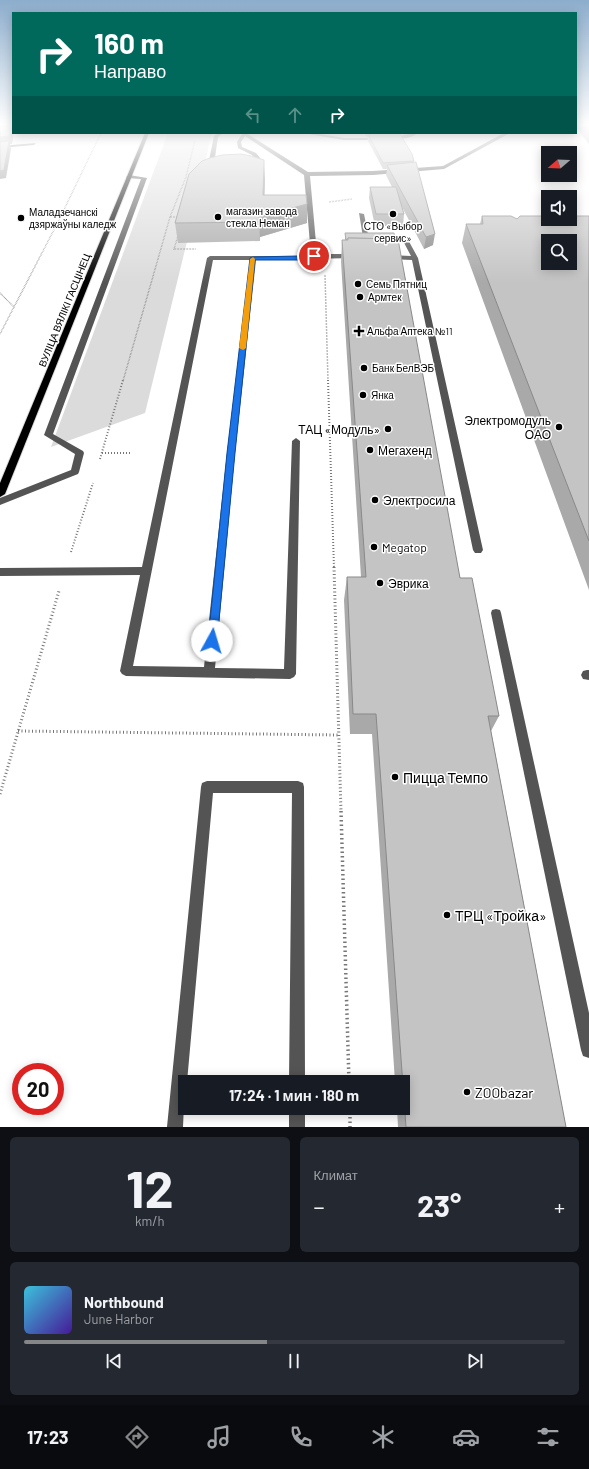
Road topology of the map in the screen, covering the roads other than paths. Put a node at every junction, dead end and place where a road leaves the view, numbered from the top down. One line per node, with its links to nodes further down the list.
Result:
1 (129, 177): 11 (main road, ВУЛІЦА ВЯЛІКІ ГАСЦІНЕЦ)
2 (138, 178): 12 (lane)
3 (307, 178): 5 (lane)
4 (361, 214): 9 (lane)
5 (314, 256): 6 (lane); 8 (lane)
6 (362, 257)
7 (385, 257): 9 (lane)
8 (253, 258): 14 (lane); 17 (lane)
9 (415, 258): 13 (lane)
10 (296, 442): 17 (lane)
11 (0, 494)
12 (0, 502)
13 (478, 550)
14 (147, 571): 15 (lane); 17 (lane)
15 (0, 572)
16 (496, 614): 18 (lane)
17 (210, 672)
18 (589, 1050)
19 (180, 1075): 20 (lane)
20 (297, 1075)
21 (178, 1095): 23 (lane)
22 (297, 1115): 24 (lane)
23 (175, 1127)
24 (297, 1127)

